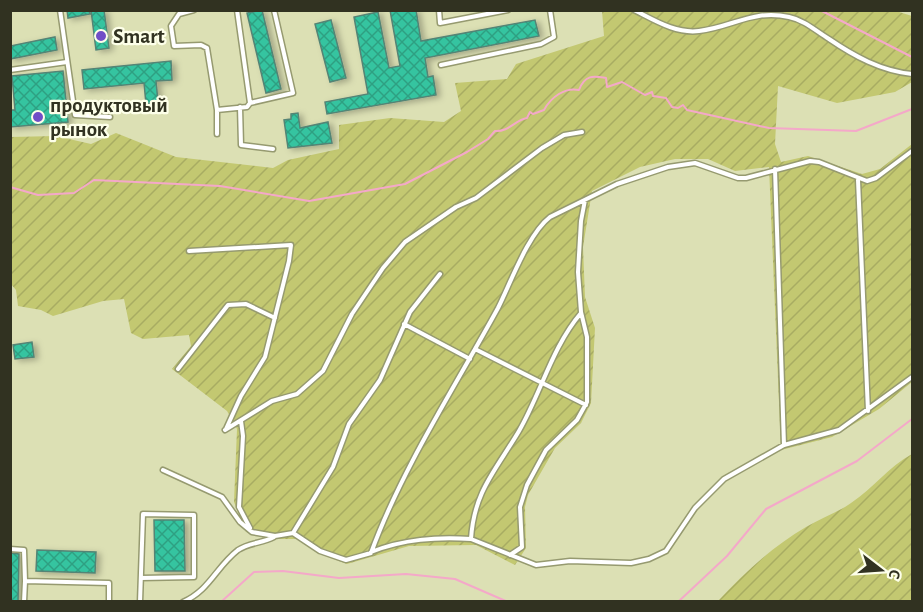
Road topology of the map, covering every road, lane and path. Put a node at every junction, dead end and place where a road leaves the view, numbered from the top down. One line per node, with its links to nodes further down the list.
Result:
1 (60, 10): 9 (lane)
2 (194, 10): 15 (lane)
3 (237, 10): 13 (lane)
4 (274, 10): 13 (lane)
5 (439, 10): 6 (lane)
6 (508, 10)
7 (550, 10): 10 (lane)
8 (634, 10): 12 (lane)
9 (67, 62): 11 (lane); 16 (lane)
10 (441, 65)
11 (10, 70)
12 (912, 74)
13 (250, 104): 14 (lane)
14 (240, 107): 15 (lane); 19 (lane)
15 (217, 110): 18 (lane)
16 (110, 117)
17 (582, 132): 36 (lane)
18 (217, 134)
19 (273, 149)
20 (912, 151): 22 (lane)
21 (776, 169): 22 (lane); 23 (lane); 37 (lane)
22 (858, 180): 35 (lane)
23 (585, 200): 26 (lane); 29 (lane)
24 (189, 251): 27 (lane)
25 (440, 274): 28 (lane)
26 (581, 312): 33 (lane); 34 (lane)
27 (275, 318): 31 (lane); 36 (lane)
28 (404, 324): 30 (lane); 40 (lane)
29 (475, 349): 30 (lane); 33 (lane)
30 (470, 359): 44 (lane)
31 (178, 369)
32 (912, 377): 35 (lane)
33 (541, 383): 34 (lane); 42 (lane)
34 (586, 405): 45 (lane)
35 (868, 411): 37 (lane)
36 (241, 421): 39 (lane)
37 (784, 445): 45 (lane)
38 (163, 470): 39 (lane)
39 (252, 532): 41 (lane)
40 (293, 533): 41 (lane); 44 (lane)
41 (275, 536): 51 (lane)
42 (471, 539): 44 (lane); 45 (lane)
43 (10, 549): 47 (lane)
44 (371, 553)
45 (510, 555)
46 (141, 578): 46 (lane); 50 (lane)
47 (25, 581): 48 (lane); 49 (lane)
48 (109, 601)
49 (24, 602)
50 (140, 602)
51 (183, 602)

